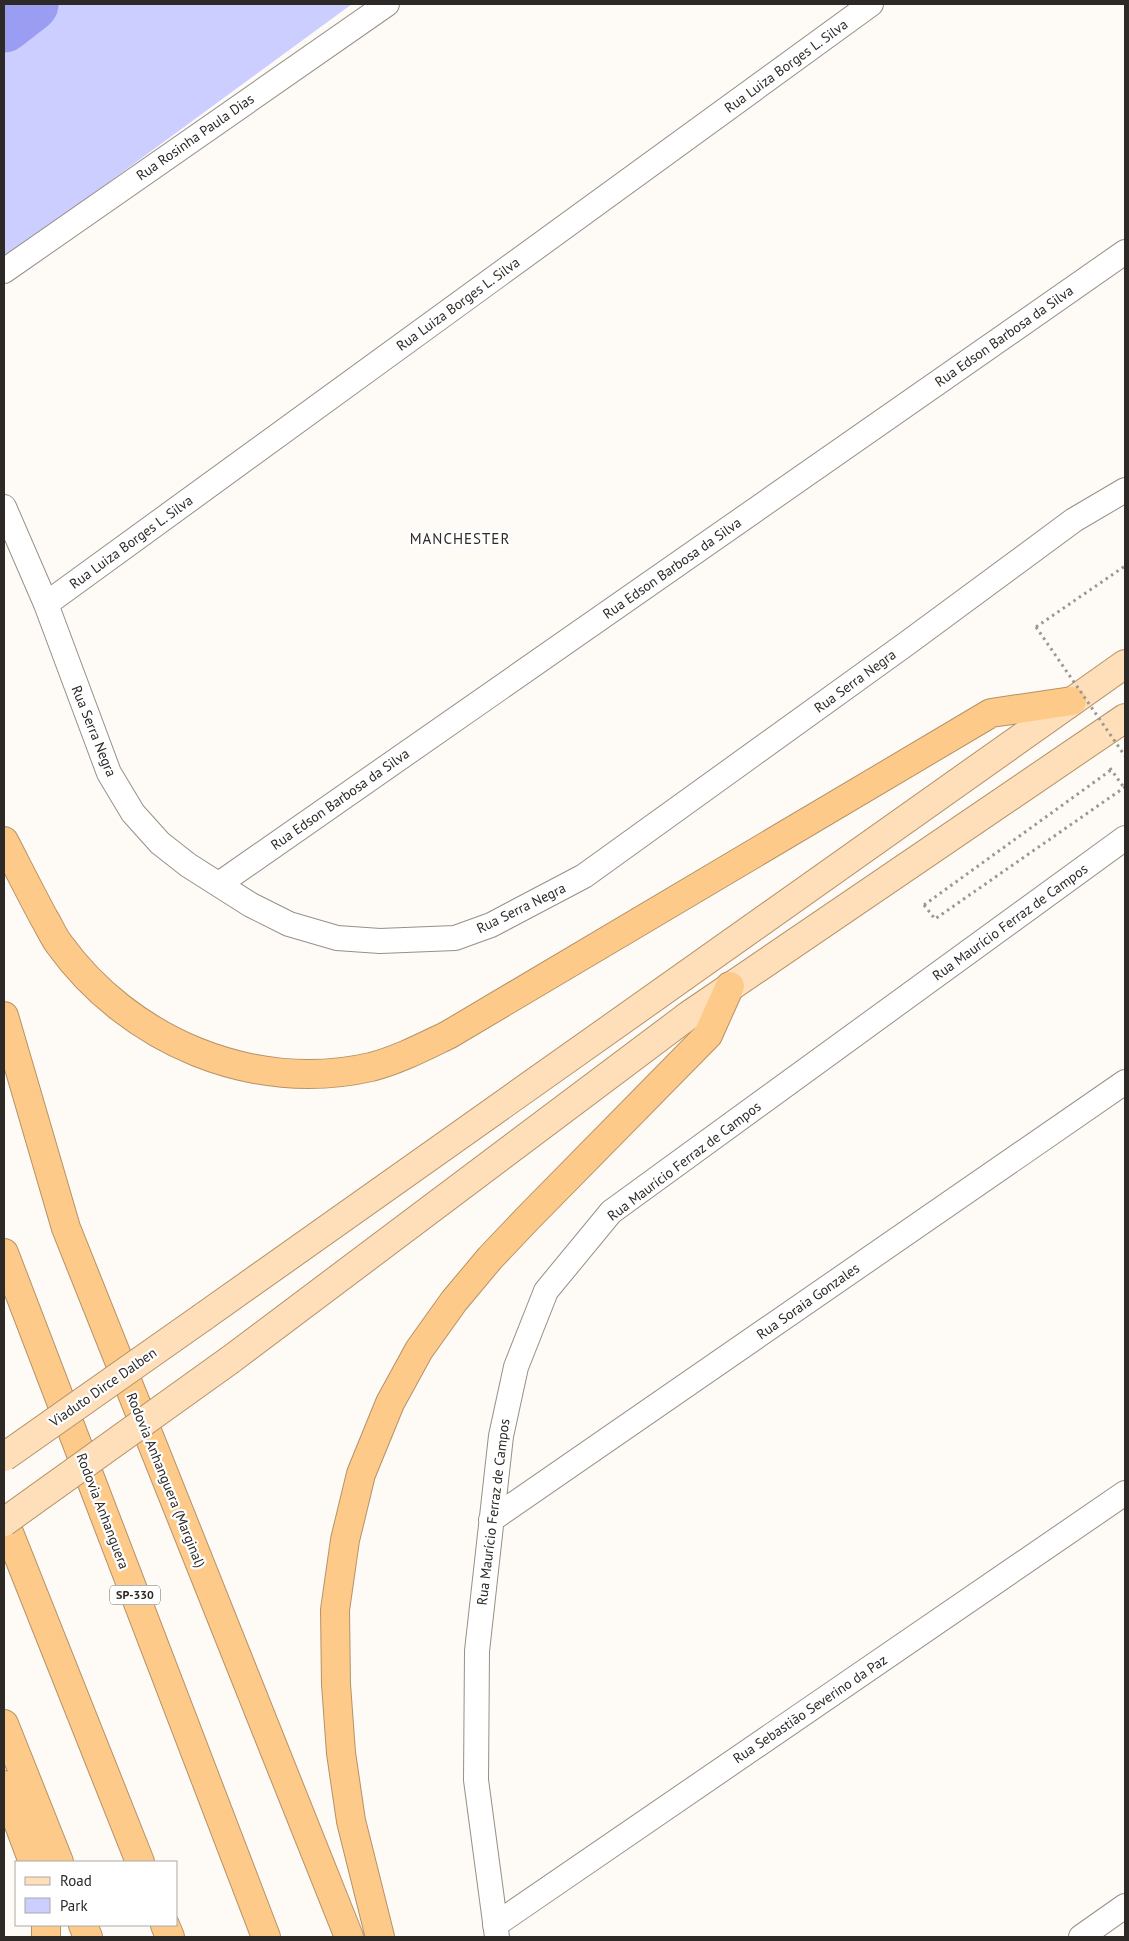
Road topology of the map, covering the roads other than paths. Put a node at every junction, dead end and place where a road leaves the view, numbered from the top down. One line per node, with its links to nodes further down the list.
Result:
1 (387, 4): 4 (street, Rua Rosinha Paula Dias)
2 (871, 4): 7 (street, Rua Luiza Borges L. Silva)
3 (1125, 252): 13 (street, Rua Edson Barbosa da Silva)
4 (4, 271)
5 (1125, 490): 13 (street, Rua Serra Negra)
6 (4, 507): 7 (street, Rua Serra Negra)
7 (46, 604): 13 (street, Rua Serra Negra)
8 (1125, 664): 9 (main road, Viaduto Dirce Dalben)
9 (1072, 701): 12 (highway); 18 (main road, Viaduto Dirce Dalben, bridge)
10 (1125, 718): 14 (main road)
11 (1125, 838): 20 (street, Rua Maurício Ferraz de Campos)
12 (4, 841)
13 (219, 884)
14 (730, 986): 21 (main road, bridge); 31 (highway)
15 (4, 1016): 30 (highway, Rodovia Anhanguera (Marginal))
16 (1125, 1082): 20 (street, Rua Soraia Gonzales)
17 (4, 1253): 29 (highway, Rodovia Anhanguera / SP-330)
18 (4, 1457)
19 (1125, 1493): 28 (street, Rua Sebastião Severino da Paz)
20 (491, 1520): 28 (street, Rua Maurício Ferraz de Campos)
21 (4, 1521): 26 (highway)
22 (4, 1724): 25 (highway)
23 (4, 1785): 24 (highway)
24 (33, 1861)
25 (59, 1861)
26 (140, 1861)
27 (1125, 1906): 32 (street)
28 (496, 1931)
29 (266, 1937)
30 (349, 1937)
31 (380, 1937)
32 (1081, 1937)

